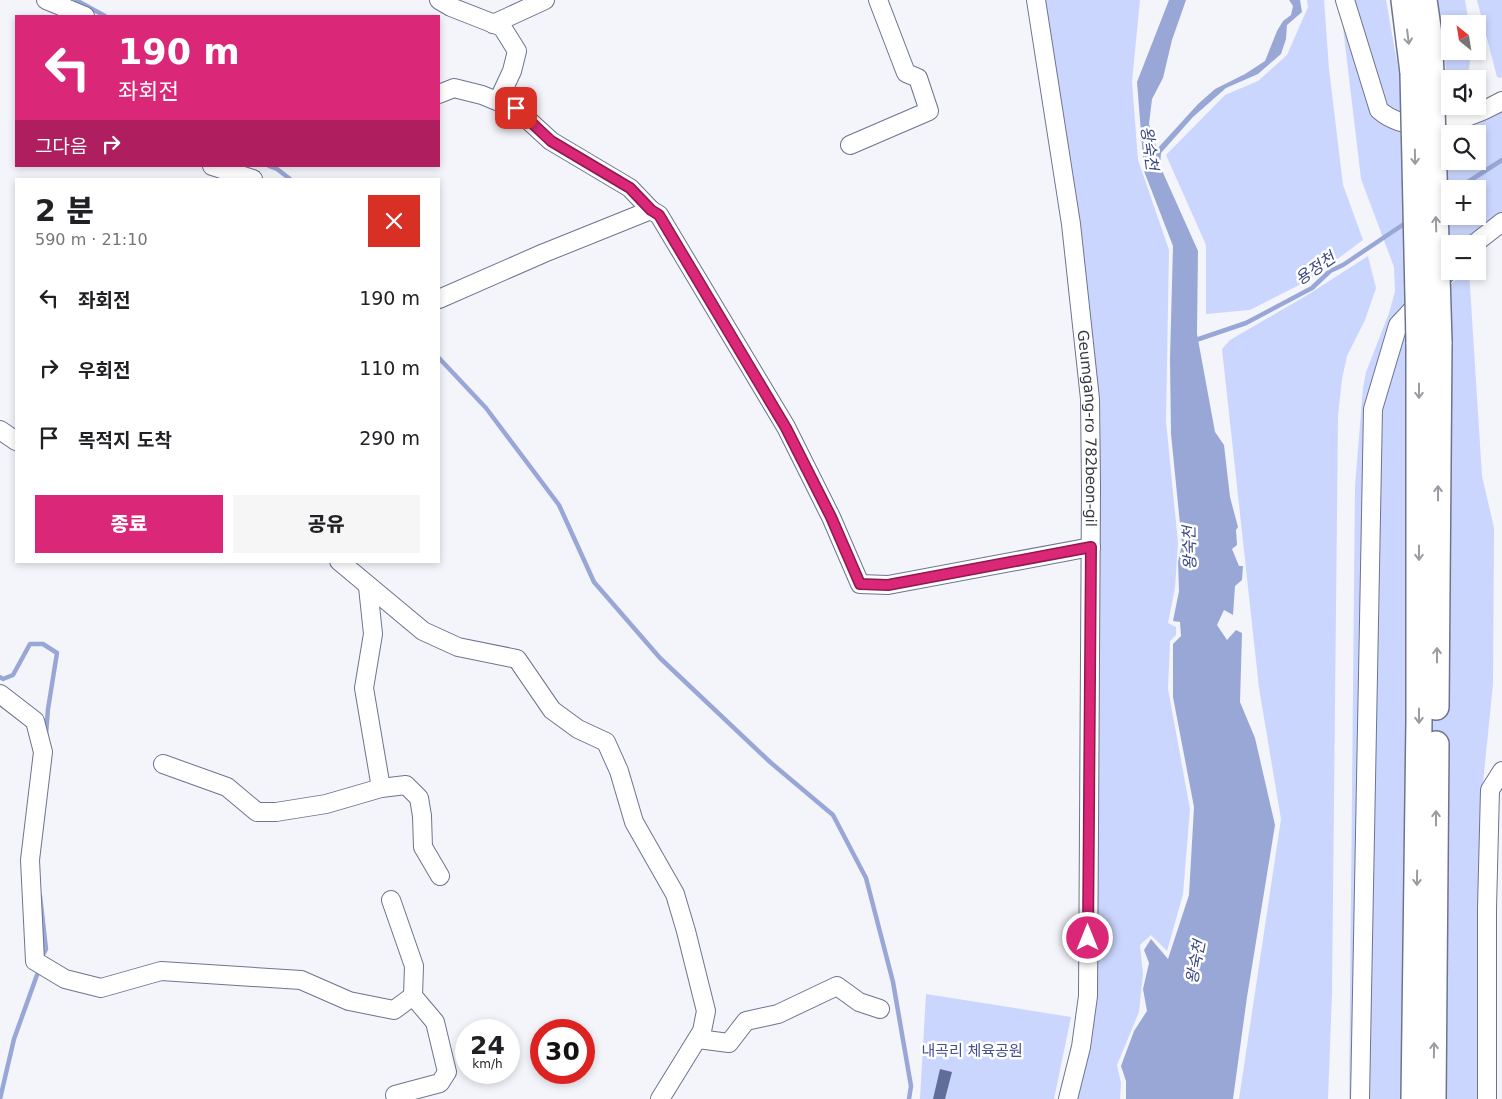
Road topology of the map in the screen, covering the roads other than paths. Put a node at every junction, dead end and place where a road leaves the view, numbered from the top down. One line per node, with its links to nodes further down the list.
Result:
1 (46, 0): 9 (street)
2 (439, 0): 10 (street)
3 (545, 0): 10 (street)
4 (878, 0): 15 (street)
5 (1036, 0): 26 (street, Geumgang-ro 782beon-gil)
6 (1345, 0): 14 (street)
7 (1404, 0): 11 (highway, one-way to 11)
8 (1424, 0): 11 (highway)
9 (83, 15)
10 (493, 24): 13 (street)
11 (1422, 73): 23 (highway, bridge)
12 (440, 94): 13 (street)
13 (498, 101): 18 (street)
14 (1502, 101)
15 (850, 145)
16 (215, 167): 17 (street)
17 (250, 178)
18 (651, 210): 22 (street); 26 (street)
19 (1502, 222): 20 (street)
20 (1485, 235)
21 (1441, 279): 41 (street)
22 (440, 299)
23 (1429, 342): 42 (highway, one-way to 42); 43 (highway, one-way to 23)
24 (0, 430): 25 (street)
25 (15, 440)
26 (1091, 547): 40 (street, Geumgang-ro 782beon-gil)
27 (341, 563): 28 (street)
28 (368, 587): 32 (street); 37 (street)
29 (0, 694): 35 (street)
30 (163, 764): 32 (street)
31 (1502, 771): 44 (street)
32 (382, 788): 33 (street)
33 (440, 876)
34 (391, 900): 35 (street)
35 (413, 996): 38 (street)
36 (880, 1009): 37 (street)
37 (698, 1039): 39 (street)
38 (395, 1095)
39 (660, 1099)
40 (1068, 1099)
41 (1360, 1099)
42 (1414, 1099)
43 (1433, 1099)
44 (1487, 1099)

